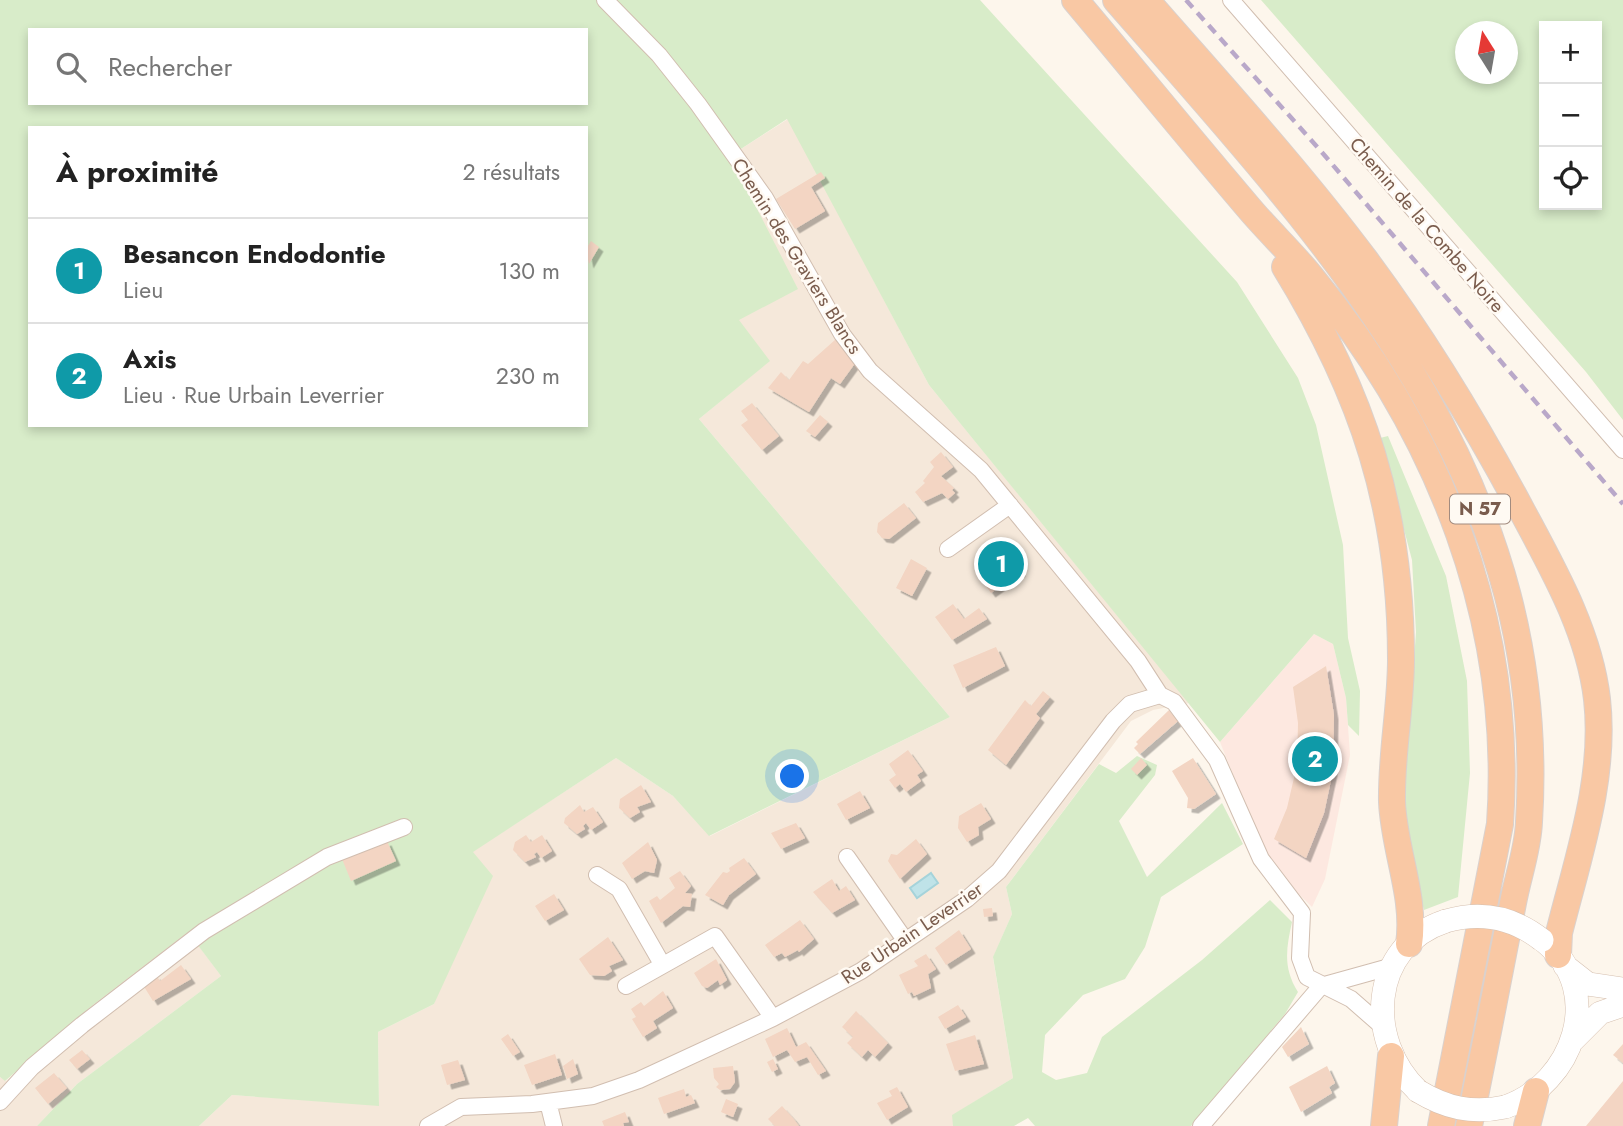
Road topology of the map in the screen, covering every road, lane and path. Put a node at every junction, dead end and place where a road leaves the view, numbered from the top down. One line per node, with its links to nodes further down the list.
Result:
1 (605, 0): 8 (street, Chemin des Graviers Blancs)
2 (1075, 0): 6 (highway, N 57)
3 (1116, 0): 35 (highway, N 57)
4 (1146, 0): 16 (highway)
5 (1231, 0): 7 (street, Chemin de la Combe Noire)
6 (1249, 209): 15 (highway); 34 (highway, N 57)
7 (1623, 450)
8 (1010, 505): 9 (street); 10 (street, Chemin des Graviers Blancs)
9 (948, 548)
10 (1160, 695): 14 (street, Rue Urbain Leverrier); 20 (street)
11 (404, 827): 28 (street)
12 (847, 857): 14 (street)
13 (597, 875): 17 (street)
14 (905, 940): 23 (street, Rue Urbain Leverrier)
15 (1409, 944): 16 (main road, bridge); 18 (main road)
16 (1555, 954): 21 (main road); 25 (main road)
17 (662, 964): 19 (street); 23 (street)
18 (1393, 966): 20 (street); 24 (main road)
19 (626, 986)
20 (1321, 986): 24 (street); 32 (street)
21 (1623, 989)
22 (1623, 1005): 25 (main road)
23 (773, 1018): 29 (street, Rue Urbain Leverrier)
24 (1383, 1027): 26 (main road)
25 (1573, 1040): 27 (main road)
26 (1391, 1056): 27 (main road, bridge); 33 (highway)
27 (1536, 1091): 36 (highway)
28 (0, 1102)
29 (548, 1102): 30 (street, Rue Urbain Leverrier); 31 (street)
30 (428, 1126)
31 (554, 1126)
32 (1201, 1126)
33 (1384, 1126)
34 (1441, 1126)
35 (1469, 1126)
36 (1527, 1126)

